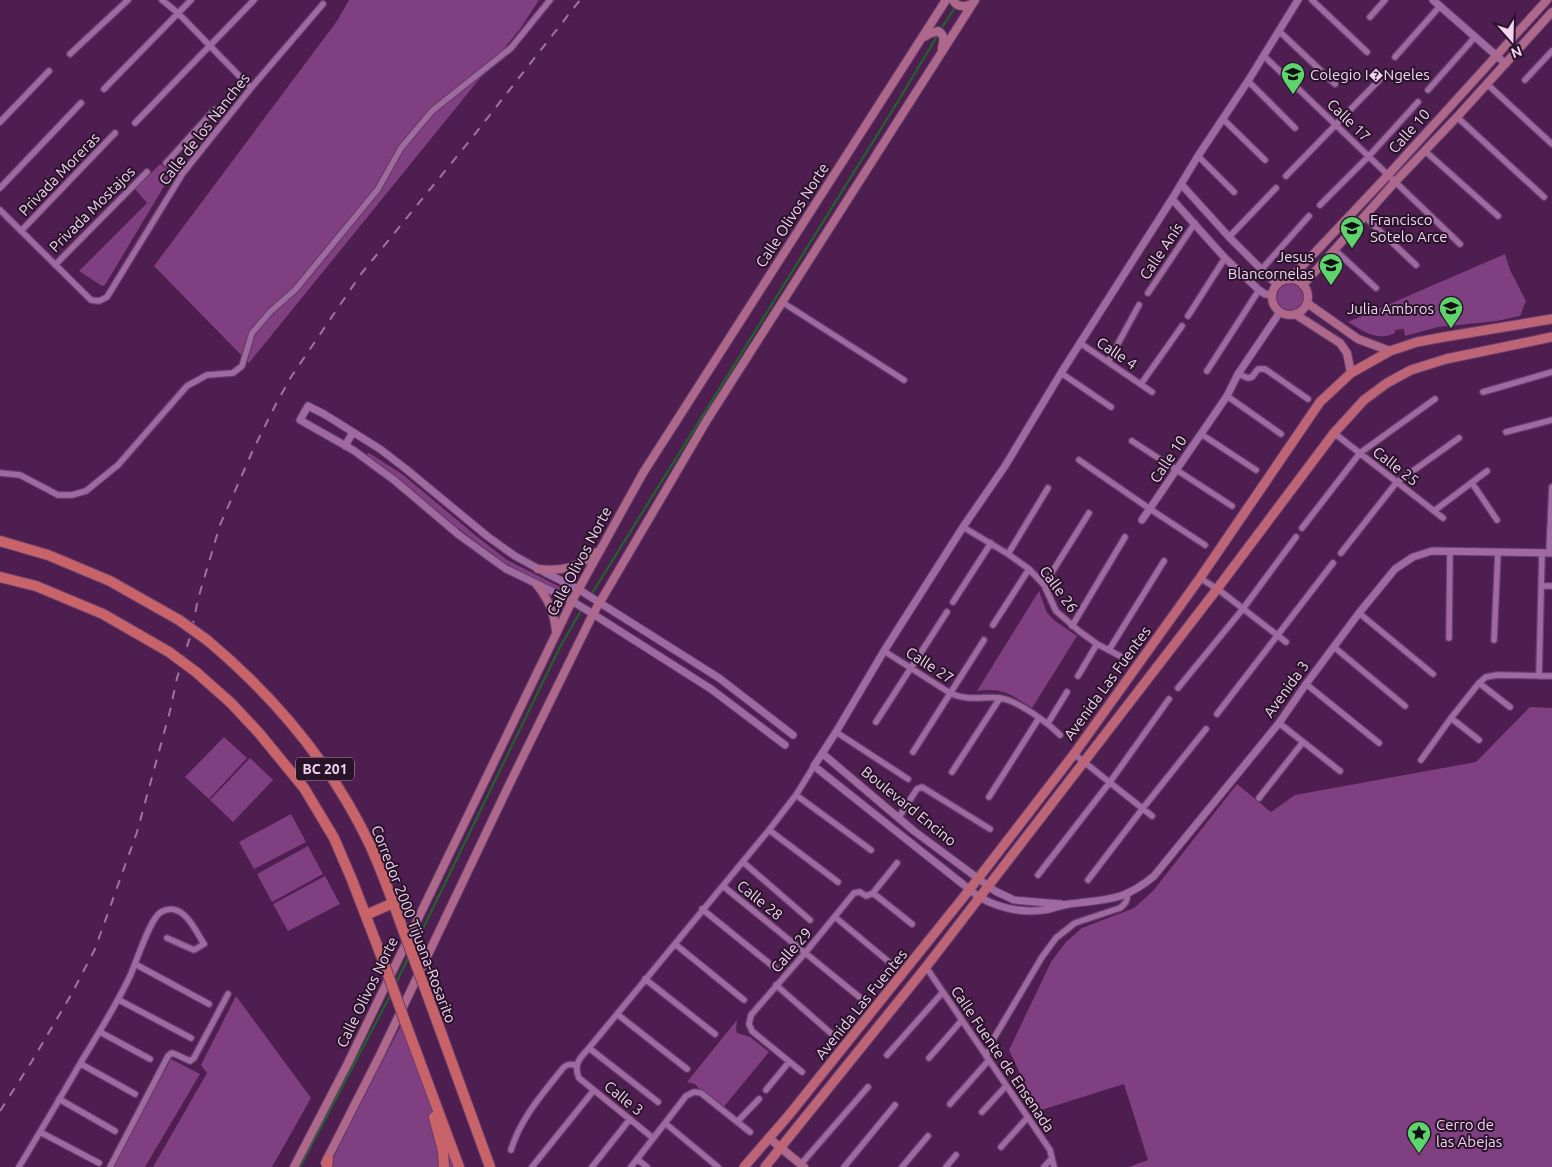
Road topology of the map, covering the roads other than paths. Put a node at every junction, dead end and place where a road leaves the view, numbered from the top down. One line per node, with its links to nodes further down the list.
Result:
1 (128, 0): 26 (street)
2 (162, 0): 17 (street)
3 (191, 0): 17 (street)
4 (254, 0): 22 (street)
5 (550, 0): 126 (street)
6 (946, 0): 21 (main road, Calle Olivos Norte)
7 (953, 0): 14 (main road)
8 (1298, 0): 19 (street)
9 (1312, 0): 25 (street)
10 (1386, 0): 18 (street)
11 (1433, 0): 15 (street)
12 (1547, 0): 27 (main road, Calle 10)
13 (323, 4): 37 (street, Calle de los Nanches)
14 (971, 4): 23 (main road)
15 (1440, 6): 20 (street); 29 (street)
16 (1552, 12): 30 (main road, Calle 10)
17 (178, 13): 22 (street); 38 (street)
18 (1370, 17)
19 (1280, 31): 28 (street); 35 (street)
20 (1475, 37): 27 (street); 39 (street)
21 (920, 40): 23 (main road); 146 (main road, Calle Olivos Norte)
22 (211, 46): 37 (street); 46 (street)
23 (943, 47): 87 (main road)
24 (1552, 51): 33 (street)
25 (1367, 52)
26 (70, 54)
27 (1497, 55): 30 (street); 57 (main road, Calle 10)
28 (1264, 56): 34 (street); 47 (street, Calle 17)
29 (1395, 57)
30 (1506, 64): 36 (main road, Calle 10)
31 (50, 71): 45 (street)
32 (1384, 75): 47 (street)
33 (1525, 80)
34 (1248, 81): 44 (street); 48 (street)
35 (1335, 84)
36 (1487, 84): 43 (main road, Calle 10); 50 (street)
37 (251, 88): 56 (street, Calle de los Nanches)
38 (104, 89)
39 (1428, 90)
40 (1418, 102): 53 (street)
41 (81, 103): 61 (street)
42 (214, 110): 56 (street)
43 (1457, 117): 51 (main road, Calle 10); 64 (street)
44 (1223, 119): 52 (street); 54 (street)
45 (0, 122)
46 (135, 123)
47 (1336, 124): 53 (street, Calle 17); 58 (street)
48 (1295, 128)
49 (116, 133): 72 (street, Privada Moreras)
50 (1552, 144)
51 (1426, 151): 59 (main road, Calle 10); 70 (street)
52 (1198, 156): 60 (street); 63 (street)
53 (1368, 156): 57 (street, Calle 17); 66 (street)
54 (1265, 160)
55 (147, 172): 77 (street, Privada Mostajos)
56 (183, 173): 77 (street, Calle de los Nanches)
57 (1388, 175): 59 (street, Calle 17); 80 (main road, Calle 10)
58 (1286, 176)
59 (1396, 182): 69 (main road, Calle 10); 74 (street, Calle 17)
60 (1181, 184): 65 (street); 73 (street)
61 (0, 188)
62 (1276, 188): 73 (street)
63 (1234, 192)
64 (1544, 197)
65 (1172, 199): 71 (street); 96 (street)
66 (1320, 206)
67 (0, 210): 72 (street)
68 (1309, 216): 79 (street)
69 (1364, 216): 75 (main road, Calle 10); 78 (street)
70 (1498, 216)
71 (1195, 223): 76 (street); 85 (street, Calle Anís)
72 (21, 232): 77 (street)
73 (1229, 237): 79 (street)
74 (1460, 244)
75 (1334, 249): 82 (main road, Calle 10); 83 (street)
76 (1226, 258): 84 (street); 92 (street)
77 (55, 265)
78 (1416, 265)
79 (1261, 270): 81 (street)
80 (1290, 280): 81 (main road); 82 (main road)
81 (1277, 285): 86 (main road)
82 (1303, 285): 88 (main road)
83 (1376, 288)
84 (1259, 290): 86 (street); 99 (street)
85 (1148, 292)
86 (1272, 295): 90 (main road)
87 (782, 302): 104 (street); 165 (main road)
88 (1307, 303): 91 (main road); 97 (main road)
89 (1139, 305): 98 (street)
90 (1280, 312): 91 (main road); 103 (street, Calle 10)
91 (1294, 314): 102 (main road)
92 (1188, 316)
93 (1552, 319): 97 (main road, Avenida Las Fuentes)
94 (1182, 326): 105 (street)
95 (1552, 337): 115 (main road, Avenida Las Fuentes)
96 (1080, 343): 98 (street, Calle 4); 101 (street)
97 (1390, 351): 102 (main road, Avenida Las Fuentes)
98 (1108, 362): 105 (street, Calle 4)
99 (1207, 371)
100 (1552, 372): 107 (street)
101 (1061, 373): 111 (street); 139 (street)
102 (1351, 373): 157 (main road, Avenida Las Fuentes)
103 (1238, 374): 108 (street, Calle 10); 109 (street)
104 (904, 380)
105 (1141, 384): 106 (street, Calle 4)
106 (1152, 392)
107 (1482, 392)
108 (1227, 396): 116 (street, Calle 10); 117 (street)
109 (1308, 399)
110 (1435, 399): 121 (street)
111 (1111, 407)
112 (1552, 420): 114 (street)
113 (353, 432): 120 (street); 120 (street); 154 (street)
114 (1506, 432)
115 (1334, 433): 121 (street, Calle 25); 163 (main road, Avenida Las Fuentes)
116 (1201, 434): 123 (street); 124 (street, Calle 10)
117 (1282, 434)
118 (1459, 438): 127 (street)
119 (1132, 442): 124 (street)
120 (345, 446): 158 (street)
121 (1360, 453): 127 (street, Calle 25); 140 (street)
122 (1079, 460): 133 (street)
123 (1256, 470)
124 (1176, 471): 132 (street); 133 (street, Calle 10)
125 (1487, 472): 128 (street)
126 (0, 473)
127 (1396, 483): 134 (street, Calle 25); 149 (street)
128 (1472, 483): 134 (street); 138 (street)
129 (1552, 487): 131 (street)
130 (1048, 488): 151 (street)
131 (1552, 499): 150 (street)
132 (1232, 506)
133 (1150, 509): 137 (street, Calle 10); 145 (street)
134 (1434, 511): 136 (street, Calle 25)
135 (1089, 513): 159 (street)
136 (1443, 518)
137 (1142, 520)
138 (1497, 520)
139 (963, 527): 144 (street, Calle 26); 182 (street)
140 (1302, 528)
141 (1125, 537): 172 (street)
142 (1296, 537): 167 (street)
143 (0, 541): 246 (highway, Corredor 2000 Tijuana-Rosarito / BC 201, bridge)
144 (991, 543): 151 (street, Calle 26); 166 (street)
145 (1206, 545)
146 (601, 549): 154 (main road); 162 (main road, Calle Olivos Norte)
147 (1450, 551): 148 (street, Avenida 3); 169 (street, Avenida 3); 175 (street)
148 (1498, 552): 150 (street, Avenida 3); 177 (street)
149 (1341, 553)
150 (1548, 553): 160 (street)
151 (1008, 554): 155 (street, Calle 26)
152 (1164, 561): 181 (street)
153 (1333, 563): 174 (street)
154 (538, 569): 162 (street)
155 (1029, 569): 159 (street, Calle 26); 171 (street)
156 (0, 577): 250 (highway, BC 201, bridge)
157 (1200, 578): 163 (street); 216 (main road, Avenida Las Fuentes)
158 (537, 585): 164 (street); 173 (main road)
159 (1044, 585): 172 (street, Calle 26)
160 (1542, 586): 161 (street); 187 (street)
161 (1552, 586)
162 (578, 589): 164 (main road, Calle Olivos Norte); 165 (street)
163 (1217, 589): 167 (street); 218 (main road, Avenida Las Fuentes)
164 (572, 601): 170 (street); 173 (main road, Calle Olivos Norte)
165 (600, 602): 170 (main road); 189 (street)
166 (953, 602)
167 (1242, 610): 174 (street); 192 (street)
168 (947, 612): 184 (street)
169 (1359, 613): 180 (street, Avenida 3); 185 (street)
170 (593, 614): 193 (street); 314 (main road)
171 (993, 625)
172 (1072, 626): 179 (street, Calle 26)
173 (556, 633): 318 (main road, Calle Olivos Norte)
174 (1277, 636): 178 (street); 200 (street)
175 (1449, 638)
176 (984, 640): 195 (street)
177 (1494, 640)
178 (1286, 642)
179 (1097, 644): 181 (street, Calle 26); 186 (street)
180 (1334, 647): 191 (street, Avenida 3); 198 (street)
181 (1109, 650): 183 (street, Calle 26)
182 (884, 651): 184 (street, Calle 27); 207 (street)
183 (1120, 656)
184 (911, 667): 195 (street, Calle 27); 203 (street)
185 (1433, 674)
186 (1078, 676)
187 (1539, 676): 188 (street); 190 (street)
188 (1552, 676)
189 (719, 678): 193 (street); 208 (street)
190 (1479, 683): 199 (street); 202 (street)
191 (1306, 684): 205 (street, Avenida 3); 212 (street)
192 (1178, 688)
193 (711, 689): 213 (street)
194 (1067, 692): 204 (street)
195 (950, 694): 196 (street, Calle 27); 214 (street)
196 (1000, 698): 201 (street, Calle 27); 221 (street)
197 (1169, 699): 223 (street)
198 (1405, 706)
199 (1510, 707)
200 (1217, 714)
201 (1038, 718): 204 (street, Calle 27); 225 (street)
202 (1451, 718): 210 (street); 217 (street)
203 (876, 722)
204 (1048, 723): 209 (street, Calle 27)
205 (1278, 723): 211 (street); 243 (street, Avenida 3)
206 (1206, 729): 227 (street)
207 (836, 732): 215 (street); 222 (street)
208 (793, 735)
209 (1060, 735)
210 (1479, 740)
211 (1303, 742): 220 (street); 226 (street)
212 (1379, 742)
213 (785, 745)
214 (913, 752)
215 (823, 754): 219 (street); 229 (street, Boulevard Encino)
216 (1074, 754): 218 (street); 236 (main road, Avenida Las Fuentes)
217 (1421, 760)
218 (1084, 762): 223 (street); 240 (main road, Avenida Las Fuentes)
219 (814, 766): 224 (street); 241 (street, Boulevard Encino)
220 (1340, 771)
221 (952, 772)
222 (908, 780)
223 (1110, 782): 227 (street); 235 (street)
224 (796, 795): 231 (street); 232 (street)
225 (989, 797)
226 (1259, 798)
227 (1143, 808): 228 (street); 237 (street)
228 (1152, 816)
229 (899, 818): 230 (street); 236 (street, Boulevard Encino)
230 (990, 829)
231 (769, 830): 233 (street); 238 (street)
232 (871, 850)
233 (743, 862): 239 (street); 252 (street)
234 (897, 863): 242 (street)
235 (1038, 875)
236 (978, 879): 240 (street, Avenida 3); 241 (main road, Avenida Las Fuentes)
237 (1088, 880)
238 (838, 882)
239 (723, 886): 248 (street); 256 (street, Calle 28)
240 (988, 886): 244 (main road, Avenida Las Fuentes); 245 (street, Avenida 3)
241 (970, 890): 244 (street, Avenida 3); 306 (main road, Avenida Las Fuentes)
242 (873, 893): 251 (street, Calle 29); 253 (street)
243 (1128, 894): 247 (street, Avenida 3); 279 (street)
244 (979, 897): 249 (street, Avenida 3); 259 (main road, Avenida Las Fuentes)
245 (1023, 902): 247 (street, Avenida 3); 249 (street)
246 (393, 903): 250 (highway); 321 (highway, Corredor 2000 Tijuana-Rosarito / BC 201, bridge)
247 (1067, 904): 249 (street, Avenida 3)
248 (702, 909): 255 (street); 260 (street)
249 (1022, 910)
250 (366, 915): 277 (highway, BC 201, bridge)
251 (834, 917): 256 (street, Calle 29); 257 (street)
252 (810, 920)
253 (912, 924)
254 (167, 938): 258 (street)
255 (675, 944): 261 (street); 266 (street)
256 (805, 953): 262 (street, Calle 29); 267 (street, Calle 28)
257 (889, 962)
258 (135, 964): 265 (street); 268 (street)
259 (926, 967): 263 (street, Calle Fuente de Ensenada); 308 (main road, Avenida Las Fuentes)
260 (775, 968)
261 (645, 979): 269 (street); 272 (street)
262 (776, 986): 273 (street); 281 (street, Calle 29)
263 (943, 992): 270 (street, Calle Fuente de Ensenada); 276 (street)
264 (228, 994): 317 (street)
265 (119, 1000): 271 (street); 274 (street)
266 (744, 1000)
267 (863, 1000)
268 (209, 1004)
269 (617, 1014): 275 (street); 284 (street)
270 (962, 1020): 278 (street); 279 (street, Calle Fuente de Ensenada)
271 (100, 1032): 280 (street); 282 (street)
272 (716, 1034)
273 (833, 1034)
274 (191, 1038)
275 (589, 1048): 283 (street); 293 (street)
276 (887, 1055)
277 (419, 1058): 319 (highway); 320 (highway, BC 201)
278 (929, 1058)
279 (987, 1058): 286 (street, Calle Fuente de Ensenada); 294 (street)
280 (150, 1059)
281 (789, 1062): 285 (street); 289 (street)
282 (81, 1064): 290 (street); 291 (street)
283 (576, 1065): 288 (street, Calle 3); 309 (street)
284 (687, 1069)
285 (802, 1072)
286 (1006, 1086): 296 (street); 297 (street, Calle Fuente de Ensenada)
287 (868, 1087): 315 (street)
288 (594, 1090): 298 (street, Calle 3); 322 (street)
289 (766, 1090)
290 (136, 1094)
291 (60, 1099): 301 (street); 302 (street)
292 (759, 1099): 299 (street)
293 (658, 1102)
294 (950, 1104)
295 (895, 1105): 329 (street)
296 (982, 1112)
297 (1028, 1117): 307 (street); 311 (street, Calle Fuente de Ensenada)
298 (630, 1119): 305 (street, Calle 3); 323 (street)
299 (737, 1122): 300 (street); 303 (street)
300 (664, 1123): 305 (street); 326 (street)
301 (115, 1131)
302 (40, 1132): 313 (street); 316 (street)
303 (750, 1132)
304 (928, 1136): 330 (street)
305 (653, 1138): 312 (street)
306 (770, 1138): 308 (main road); 327 (main road, Avenida Las Fuentes)
307 (1001, 1147)
308 (781, 1148): 315 (main road); 328 (main road, Avenida Las Fuentes)
309 (511, 1150)
310 (956, 1155): 331 (street)
311 (1052, 1158): 332 (street); 333 (street, Calle Fuente de Ensenada)
312 (637, 1159): 324 (street); 325 (street)
313 (99, 1163)
314 (326, 1164)
315 (803, 1166)
316 (19, 1167)
317 (110, 1167)
318 (294, 1167)
319 (444, 1167)
320 (459, 1167)
321 (490, 1167)
322 (532, 1167)
323 (592, 1167)
324 (631, 1167)
325 (647, 1167)
326 (718, 1167)
327 (744, 1167)
328 (765, 1167)
329 (844, 1167)
330 (902, 1167)
331 (946, 1167)
332 (1044, 1167)
333 (1054, 1167)

